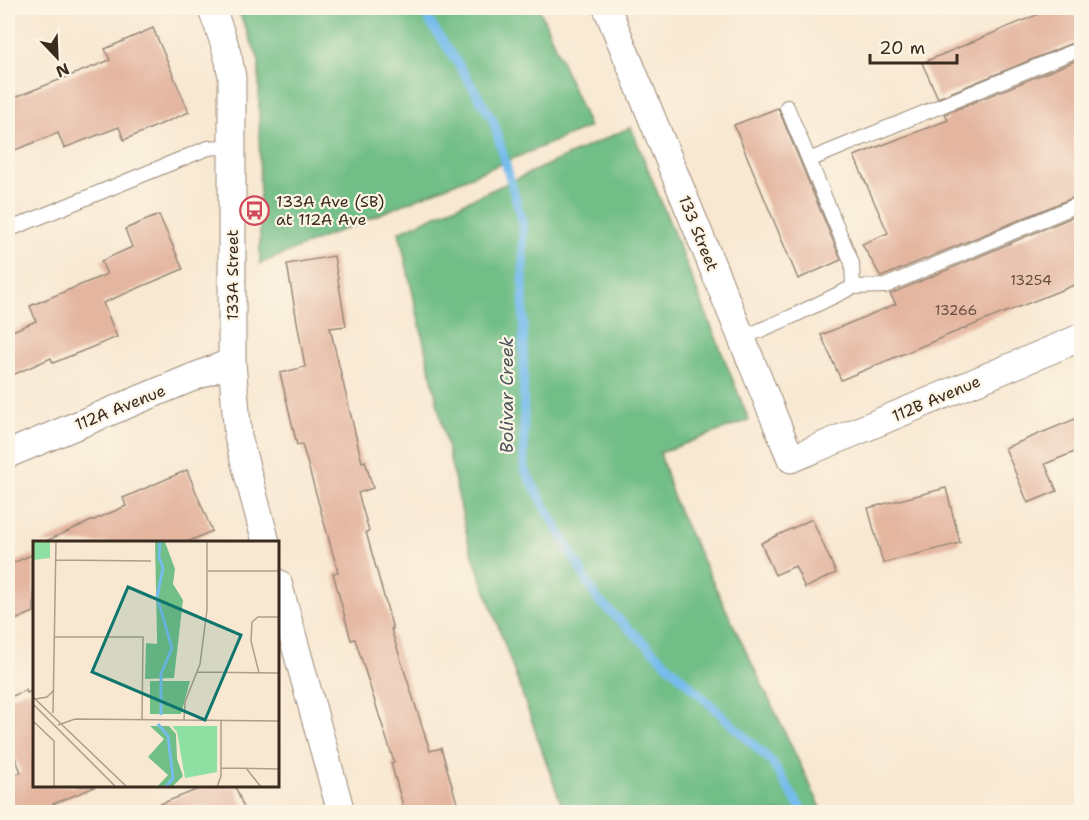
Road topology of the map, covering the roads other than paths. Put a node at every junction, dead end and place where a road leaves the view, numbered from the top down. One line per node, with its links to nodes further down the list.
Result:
1 (211, 8): 5 (street, 133A Street)
2 (607, 8): 11 (street, 133 Street)
3 (1082, 48): 6 (lane)
4 (787, 107): 6 (lane)
5 (232, 146): 8 (lane); 12 (street, 133A Street)
6 (809, 160): 9 (lane)
7 (1082, 203): 9 (lane)
8 (8, 230)
9 (853, 286): 11 (lane)
10 (1082, 337): 14 (street, 112B Avenue)
11 (742, 338): 14 (street, 133 Street)
12 (232, 362): 13 (street, 112A Avenue); 15 (street, 133A Street)
13 (8, 454)
14 (791, 459)
15 (266, 541)
16 (279, 587): 17 (street)
17 (341, 813)

